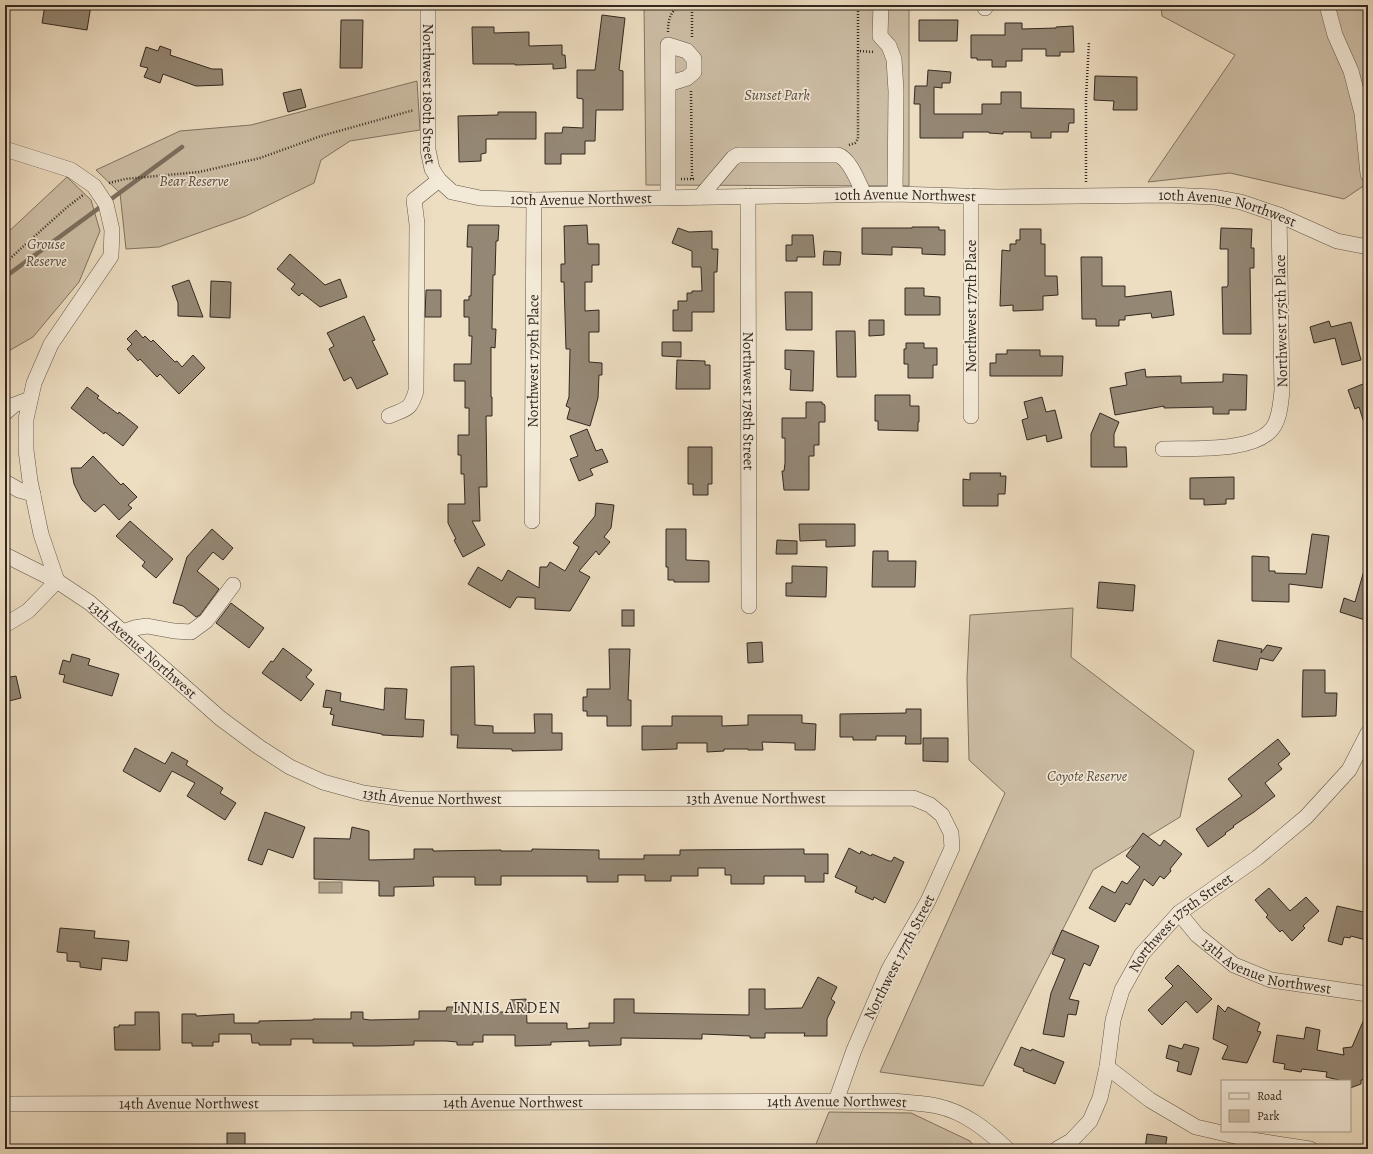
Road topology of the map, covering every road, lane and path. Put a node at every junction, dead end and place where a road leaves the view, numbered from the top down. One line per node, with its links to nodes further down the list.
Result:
1 (428, 5): 11 (street, Northwest 180th Street)
2 (680, 5): 7 (path)
3 (858, 5): 8 (path)
4 (880, 5): 20 (street)
5 (1327, 5): 14 (street)
6 (1089, 42): 25 (path)
7 (668, 44): 10 (street); 10 (street)
8 (858, 51): 9 (path); 12 (path)
9 (879, 54)
10 (668, 84): 23 (street)
11 (428, 106): 17 (street, Northwest 180th Street); 18 (path)
12 (842, 144)
13 (5, 149): 18 (street)
14 (1368, 174)
15 (680, 179): 16 (path)
16 (700, 179)
17 (439, 180): 26 (street, 10th Avenue Northwest); 32 (street)
18 (94, 186): 29 (path); 30 (street)
19 (864, 194): 20 (street, 10th Avenue Northwest); 21 (street, 10th Avenue Northwest); 24 (street)
20 (895, 194): 22 (street, 10th Avenue Northwest)
21 (748, 196): 24 (street, 10th Avenue Northwest); 41 (street, Northwest 178th Street)
22 (971, 196): 25 (street, 10th Avenue Northwest); 33 (street, Northwest 177th Place)
23 (668, 197): 24 (street, 10th Avenue Northwest); 26 (street, 10th Avenue Northwest)
24 (700, 197)
25 (1086, 197): 27 (street, 10th Avenue Northwest)
26 (534, 200): 37 (street, Northwest 179th Place)
27 (1279, 215): 28 (street, 10th Avenue Northwest); 34 (street, Northwest 175th Place)
28 (1368, 247)
29 (5, 263)
30 (30, 399): 31 (street); 36 (street)
31 (5, 413)
32 (389, 416)
33 (971, 416)
34 (1163, 449)
35 (5, 482): 36 (street)
36 (33, 494): 39 (street)
37 (532, 521)
38 (5, 555): 39 (street, 13th Avenue Northwest)
39 (57, 581): 42 (street); 43 (street, 13th Avenue Northwest)
40 (233, 585): 43 (street)
41 (749, 606)
42 (5, 625)
43 (122, 632): 45 (street, 13th Avenue Northwest)
44 (1368, 733): 46 (street, Northwest 175th Street)
45 (942, 815): 49 (street, Northwest 177th Street)
46 (1179, 913): 47 (street, 13th Avenue Northwest); 48 (street, Northwest 175th Street)
47 (1368, 994)
48 (1107, 1067): 52 (street, Northwest 175th Street); 53 (street)
49 (836, 1101): 50 (street, 14th Avenue Northwest); 51 (street, 14th Avenue Northwest)
50 (5, 1104)
51 (1007, 1149)
52 (1057, 1149)
53 (1310, 1149)

